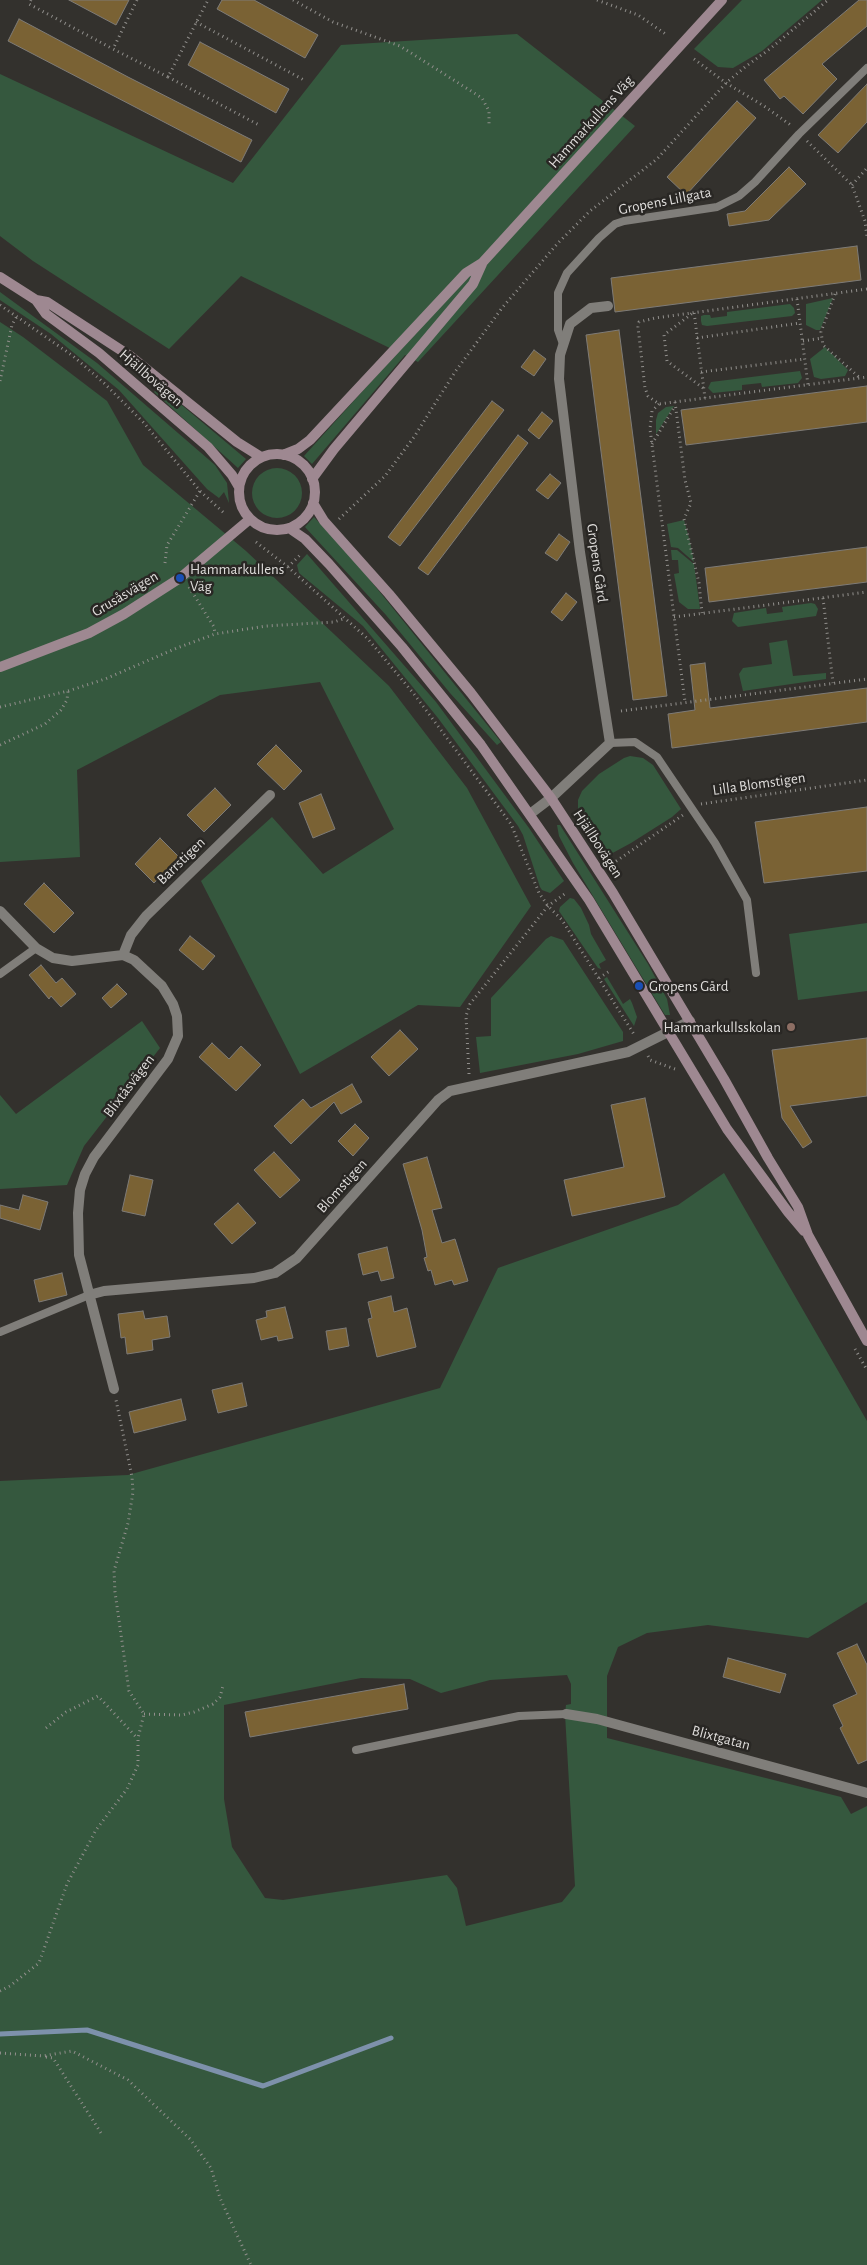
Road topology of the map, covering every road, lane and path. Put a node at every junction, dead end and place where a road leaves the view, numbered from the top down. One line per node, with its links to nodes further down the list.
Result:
1 (32, 0): 10 (path)
2 (137, 0): 10 (path)
3 (208, 0): 8 (path)
4 (293, 0): 17 (path)
5 (597, 0): 9 (path)
6 (722, 0): 22 (street, Hammarkullens Väg)
7 (828, 0): 15 (path)
8 (196, 22): 13 (path); 14 (path)
9 (667, 35)
10 (113, 49): 13 (path)
11 (694, 58): 15 (path)
12 (867, 68): 18 (lane, Gropens Lillgata)
13 (168, 77): 16 (path)
14 (304, 80)
15 (726, 83): 18 (path); 56 (path)
16 (259, 125)
17 (489, 125)
18 (799, 134): 20 (path); 36 (lane, Gropens Lillgata)
19 (867, 168): 20 (path)
20 (852, 185): 21 (path)
21 (867, 237)
22 (482, 263): 48 (street, Hammarkullens Väg); 50 (street, Hammarkullens Väg)
23 (0, 277): 27 (street, Hjällbovägen)
24 (867, 289): 25 (path)
25 (835, 294): 26 (path); 34 (path)
26 (797, 299): 30 (path); 32 (path)
27 (36, 300): 49 (street, Hjällbovägen); 51 (street, Hjällbovägen)
28 (0, 305): 31 (path)
29 (608, 306): 36 (street, Gropens Gård)
30 (694, 312): 33 (path); 43 (path); 45 (path)
31 (17, 316): 41 (path); 52 (path)
32 (800, 323): 33 (path); 35 (path)
33 (697, 338): 38 (path)
34 (822, 338): 35 (path); 40 (path)
35 (803, 341): 37 (path)
36 (562, 344): 76 (street, Gropens Gård)
37 (805, 359): 38 (path); 42 (path)
38 (701, 372): 43 (path)
39 (867, 377): 40 (path)
40 (861, 378): 42 (path)
41 (0, 381)
42 (808, 385): 44 (path)
43 (703, 388): 44 (path)
44 (704, 398): 46 (path)
45 (659, 404): 46 (path); 47 (path)
46 (675, 404): 47 (path); 65 (path)
47 (652, 445): 66 (path)
48 (283, 455): 49 (street); 50 (street)
49 (261, 457): 51 (street)
50 (312, 479): 53 (street)
51 (239, 487): 55 (street)
52 (200, 491): 54 (path); 60 (path)
53 (313, 503): 57 (street); 80 (street, Hjällbovägen)
54 (224, 513)
55 (250, 519): 57 (street); 69 (street, Grusåsvägen)
56 (338, 519)
57 (289, 528): 82 (street, Hjällbovägen)
58 (256, 542): 61 (path)
59 (304, 552): 61 (path)
60 (165, 563)
61 (288, 567): 67 (path)
62 (189, 587): 68 (path)
63 (867, 592): 64 (path)
64 (823, 598): 65 (path); 71 (path)
65 (702, 613): 66 (path)
66 (674, 617): 73 (path)
67 (346, 618): 68 (path); 85 (path)
68 (216, 634): 72 (path)
69 (0, 667)
70 (867, 679): 71 (path)
71 (833, 683): 73 (path)
72 (68, 691): 74 (path); 77 (path)
73 (685, 702): 75 (path)
74 (0, 707)
75 (621, 711)
76 (610, 743): 80 (street); 81 (lane)
77 (0, 745)
78 (867, 780): 81 (path, Lilla Blomstigen)
79 (270, 795): 88 (street, Barrstigen)
80 (551, 798): 82 (street); 92 (street, Hjällbovägen)
81 (692, 809): 83 (path, Lilla Blomstigen); 90 (lane)
82 (530, 814): 93 (street, Hjällbovägen)
83 (612, 864)
84 (566, 893): 85 (path)
85 (548, 906): 89 (path); 94 (path)
86 (0, 911): 87 (street)
87 (36, 948): 88 (street); 91 (lane)
88 (123, 955): 96 (street, Blixtåsvägen)
89 (611, 970)
90 (756, 973)
91 (0, 974)
92 (690, 1021): 93 (street, Blomstigen); 95 (street, Hjällbovägen)
93 (668, 1034): 94 (street, Blomstigen); 95 (street, Hjällbovägen)
94 (471, 1087): 96 (street, Blomstigen)
95 (808, 1235): 98 (street, Hjällbovägen)
96 (89, 1295): 97 (lane, Blomstigen); 99 (street, Blixtåsvägen)
97 (0, 1332)
98 (867, 1341)
99 (114, 1389): 101 (path)
100 (223, 1686): 101 (path)
101 (144, 1714): 104 (path)
102 (566, 1714): 105 (lane); 106 (street, Blixtgatan)
103 (46, 1728): 104 (path)
104 (138, 1738): 107 (path)
105 (356, 1750)
106 (867, 1793)
107 (0, 1991)
108 (0, 2053): 109 (path)
109 (43, 2056): 110 (path); 111 (path)
110 (102, 2133)
111 (251, 2265)

